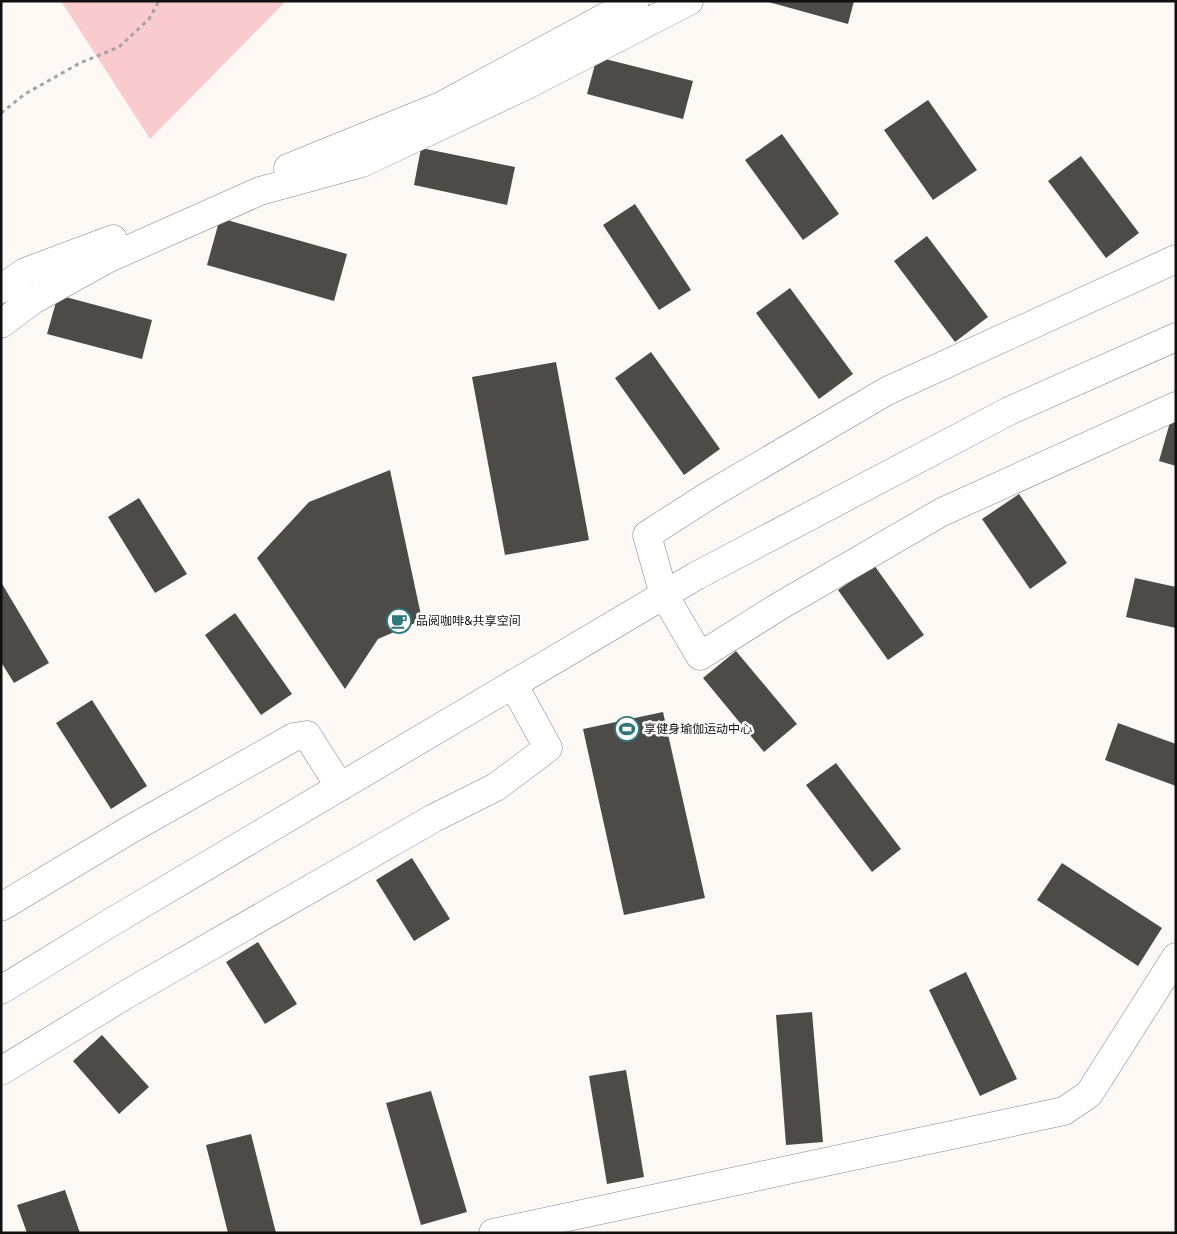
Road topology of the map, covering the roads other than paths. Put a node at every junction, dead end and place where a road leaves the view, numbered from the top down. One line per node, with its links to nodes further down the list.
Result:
1 (635, 1): 4 (street)
2 (689, 1): 5 (street)
3 (1176, 259): 8 (street)
4 (1, 289)
5 (1, 324)
6 (1176, 338): 8 (street)
7 (1176, 406): 8 (street)
8 (664, 596): 9 (street)
9 (513, 684): 10 (street); 14 (street)
10 (340, 787): 11 (street); 13 (street)
11 (1, 907)
12 (1176, 957): 15 (street)
13 (1, 990)
14 (1, 1071)
15 (493, 1233)

